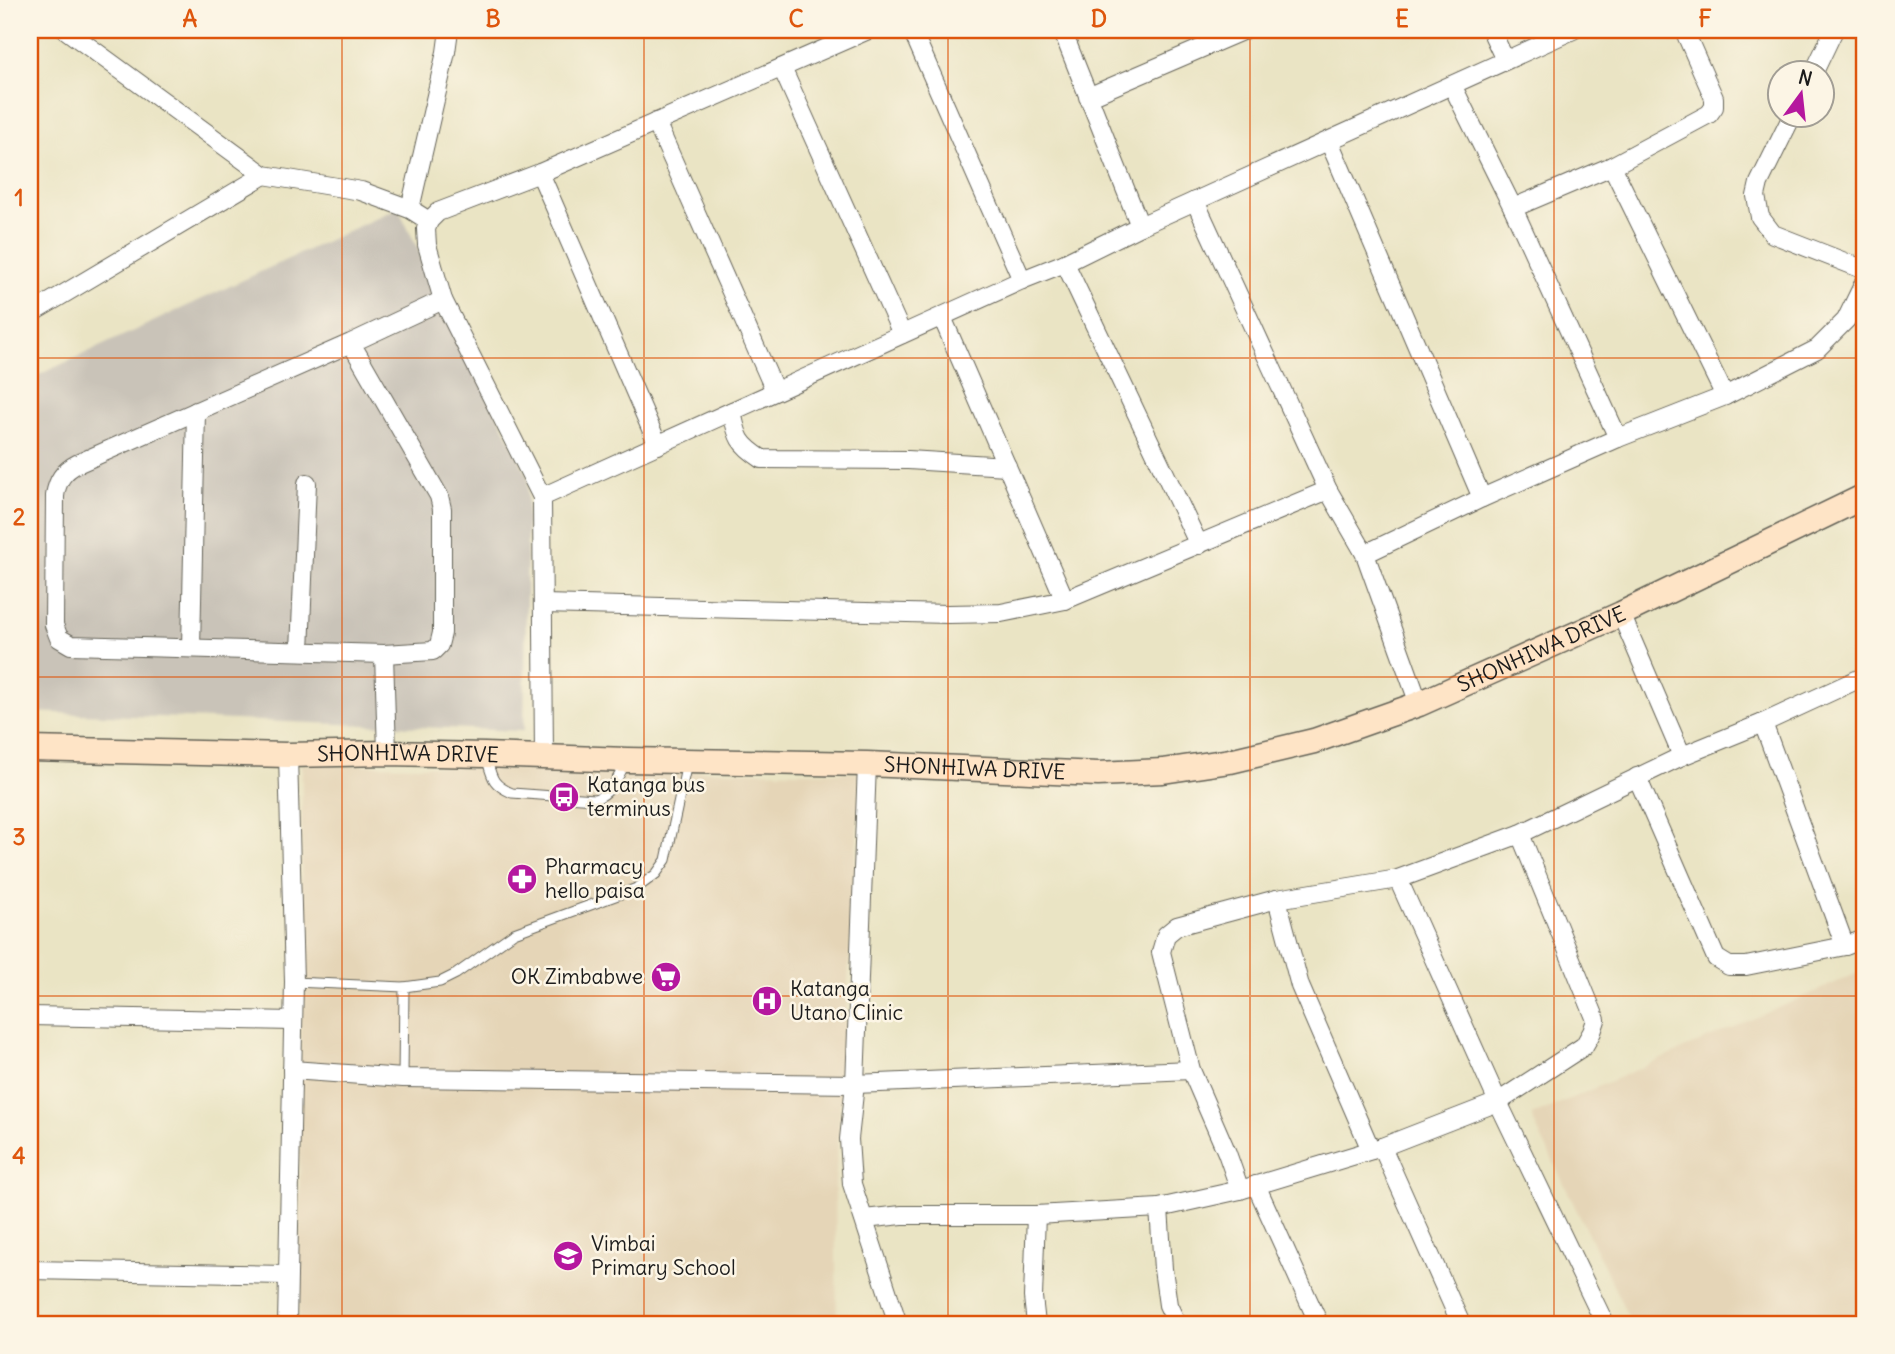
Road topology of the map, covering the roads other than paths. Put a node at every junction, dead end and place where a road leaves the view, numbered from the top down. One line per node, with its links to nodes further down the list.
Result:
1 (66, 30): 21 (street)
2 (449, 30): 24 (street)
3 (868, 30): 13 (street)
4 (912, 30): 29 (street)
5 (1062, 30): 15 (street)
6 (1244, 30): 15 (street)
7 (1491, 30): 11 (street)
8 (1573, 30): 11 (street)
9 (1684, 30): 19 (street)
10 (1834, 30): 12 (street)
11 (1505, 60): 14 (street)
12 (1820, 60)
13 (782, 68): 16 (street); 34 (street)
14 (1452, 85): 18 (street); 23 (street)
15 (1088, 96): 26 (street)
16 (656, 122): 20 (street); 36 (street)
17 (1785, 130): 28 (street)
18 (1329, 141): 22 (street); 47 (street)
19 (1612, 166): 23 (street); 37 (street)
20 (540, 173): 25 (street); 41 (street)
21 (264, 175): 24 (street); 32 (street)
22 (1195, 201): 26 (street); 44 (street)
23 (1513, 208): 40 (street)
24 (410, 209): 25 (street)
25 (429, 221): 31 (street)
26 (1140, 226): 27 (street)
27 (1065, 263): 29 (street); 48 (street)
28 (1865, 270)
29 (1022, 280): 33 (street)
30 (1865, 281): 37 (street)
31 (443, 300): 35 (street); 46 (street)
32 (30, 314)
33 (942, 317): 34 (street); 42 (street)
34 (902, 334): 36 (street)
35 (351, 343): 38 (street); 55 (street)
36 (775, 391): 39 (street)
37 (1725, 397): 40 (street)
38 (196, 411): 53 (street); 53 (street)
39 (732, 411): 41 (street); 42 (street)
40 (1618, 438): 47 (street)
41 (657, 445): 46 (street)
42 (1007, 466): 50 (street)
43 (307, 483): 54 (street)
44 (1328, 490): 48 (street); 49 (street)
45 (1865, 496): 52 (street, SHONHIWA DRIVE)
46 (542, 497): 51 (street)
47 (1482, 498): 49 (street)
48 (1199, 545): 50 (street)
49 (1365, 554): 57 (street)
50 (1065, 600): 51 (street)
51 (543, 604): 64 (street)
52 (1620, 614): 57 (street, SHONHIWA DRIVE); 63 (street)
53 (191, 648): 54 (street)
54 (300, 651): 55 (street)
55 (384, 653): 60 (street)
56 (1865, 676): 58 (street)
57 (1419, 704): 67 (street, SHONHIWA DRIVE)
58 (1763, 723): 63 (street); 73 (street)
59 (30, 749): 61 (street, SHONHIWA DRIVE)
60 (387, 753): 61 (street, SHONHIWA DRIVE); 62 (street, SHONHIWA DRIVE)
61 (288, 755): 74 (street)
62 (485, 755): 64 (street, SHONHIWA DRIVE); 65 (lane)
63 (1682, 756): 68 (street)
64 (544, 757): 65 (street, SHONHIWA DRIVE)
65 (627, 760): 66 (street, SHONHIWA DRIVE)
66 (687, 761): 67 (street, SHONHIWA DRIVE); 75 (lane)
67 (867, 764): 81 (street)
68 (1637, 777): 69 (street); 73 (street)
69 (1520, 834): 70 (street); 82 (street)
70 (1398, 879): 71 (street); 82 (street)
71 (1277, 899): 79 (street); 83 (street)
72 (1865, 939): 73 (street)
73 (1845, 946)
74 (293, 982): 75 (lane); 77 (street)
75 (404, 987): 80 (lane)
76 (30, 1016): 77 (street)
77 (292, 1021): 78 (street)
78 (292, 1070): 80 (street); 89 (street)
79 (1191, 1070): 81 (street); 84 (street)
80 (403, 1078): 81 (street)
81 (855, 1084): 87 (street)
82 (1498, 1102): 83 (street); 96 (street)
83 (1376, 1149): 84 (street); 95 (street)
84 (1248, 1188): 85 (street); 94 (street)
85 (1159, 1208): 86 (street); 93 (street)
86 (1036, 1215): 87 (street); 92 (street)
87 (864, 1219): 91 (street)
88 (30, 1270): 89 (street)
89 (287, 1275): 90 (street)
90 (287, 1324)
91 (898, 1324)
92 (1036, 1324)
93 (1177, 1324)
94 (1319, 1324)
95 (1461, 1324)
96 (1605, 1324)

